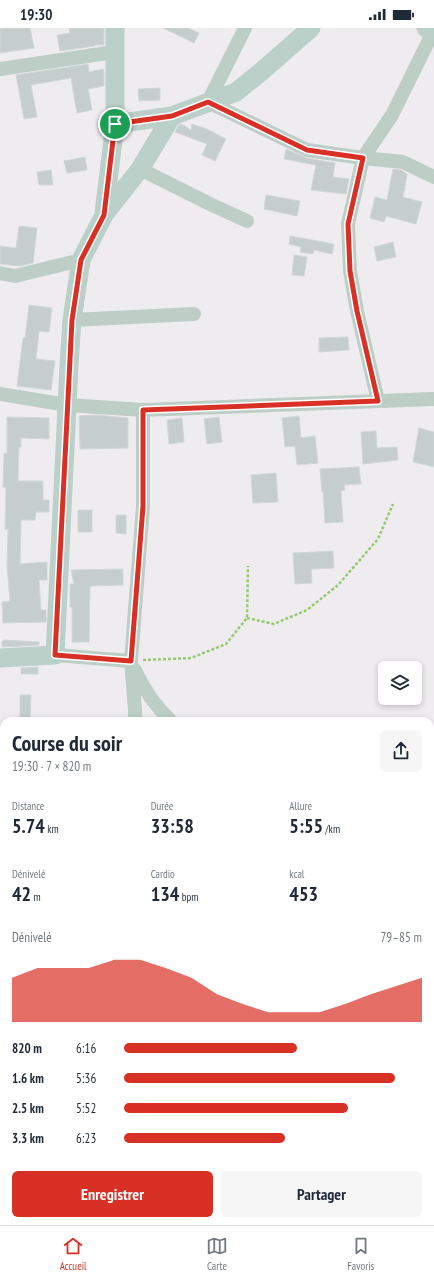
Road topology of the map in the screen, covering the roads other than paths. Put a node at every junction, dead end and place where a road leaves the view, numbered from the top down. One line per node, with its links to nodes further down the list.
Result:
1 (115, 28): 5 (street)
2 (245, 28): 7 (street)
3 (311, 28): 7 (street)
4 (431, 30): 10 (street)
5 (114, 52): 6 (street); 9 (street)
6 (0, 69)
7 (208, 102): 8 (street); 10 (street)
8 (172, 116): 9 (street); 11 (street)
9 (115, 124): 13 (street)
10 (363, 158): 12 (street); 21 (street)
11 (140, 169): 13 (street); 14 (street)
12 (434, 177)
13 (104, 215): 15 (street)
14 (247, 221)
15 (81, 260): 16 (street); 18 (street)
16 (0, 273)
17 (194, 314): 18 (street)
18 (72, 320): 22 (street)
19 (0, 394): 22 (street)
20 (434, 399): 21 (street)
21 (378, 401): 23 (street)
22 (67, 405): 23 (street); 24 (street)
23 (143, 410): 26 (street)
24 (55, 655): 25 (street); 26 (street)
25 (0, 658)
26 (131, 661): 27 (street); 28 (street)
27 (135, 717)
28 (167, 717)

